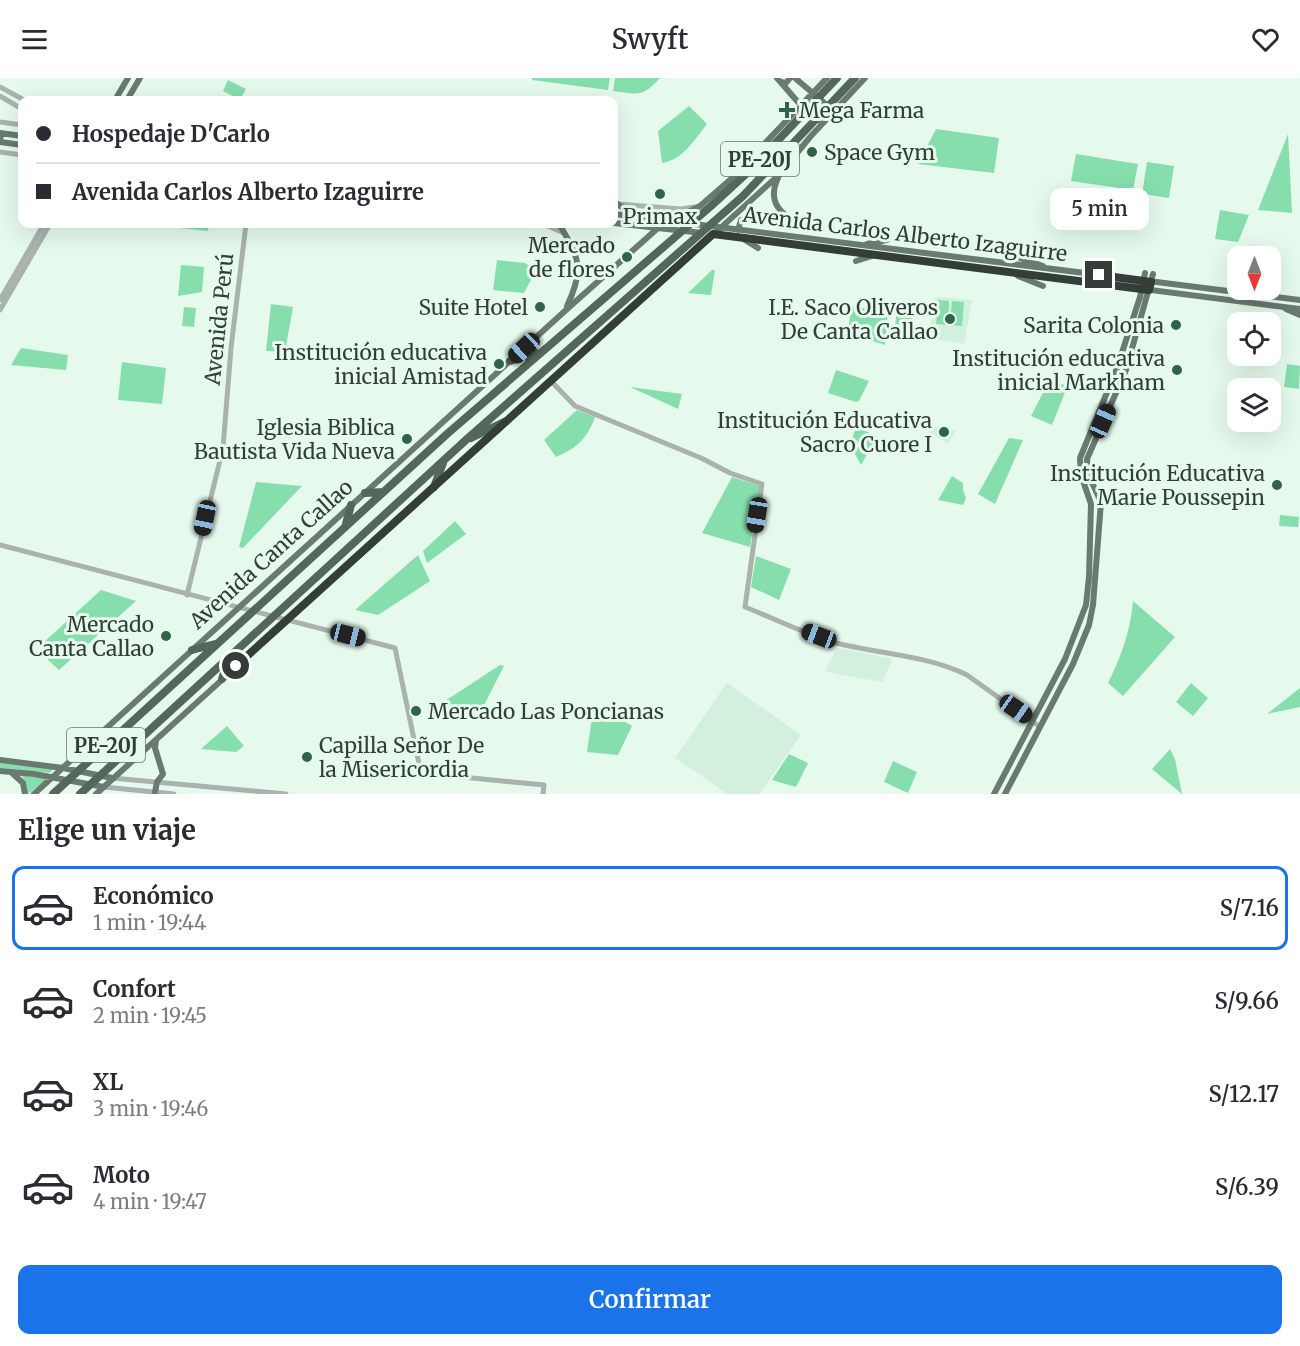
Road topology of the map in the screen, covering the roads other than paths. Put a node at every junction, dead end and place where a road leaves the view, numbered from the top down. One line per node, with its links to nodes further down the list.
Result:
1 (128, 78): 11 (main road)
2 (140, 78): 12 (main road)
3 (793, 78): 8 (main road); 13 (main road)
4 (827, 78): 13 (main road, Avenida Canta Callao)
5 (837, 78): 13 (highway, Avenida Canta Callao / PE-20J)
6 (855, 78): 17 (highway, PE-20J)
7 (865, 78): 17 (main road)
8 (778, 80): 16 (main road)
9 (0, 87): 14 (street)
10 (0, 96): 15 (street)
11 (118, 96)
12 (129, 96)
13 (816, 96): 16 (highway, Avenida Canta Callao / PE-20J); 17 (main road)
14 (18, 97)
15 (18, 107)
16 (805, 108): 18 (main road); 30 (main road, Avenida Canta Callao); 36 (highway, Avenida Canta Callao / PE-20J)
17 (831, 110): 18 (highway, PE-20J)
18 (821, 121): 27 (main road); 37 (highway, PE-20J)
19 (0, 122): 20 (street)
20 (18, 124)
21 (0, 133): 22 (main road); 23 (main road)
22 (18, 135)
23 (0, 142): 24 (main road)
24 (18, 144)
25 (0, 152): 26 (street)
26 (18, 154)
27 (780, 174): 38 (main road); 45 (main road)
28 (618, 203): 30 (street)
29 (618, 205): 32 (main road)
30 (699, 206): 34 (main road, Avenida Canta Callao)
31 (618, 214): 32 (main road, Avenida Carlos Alberto Izaguirre)
32 (635, 216): 34 (main road, Avenida Carlos Alberto Izaguirre)
33 (741, 220): 46 (main road)
34 (669, 221): 36 (main road, Avenida Carlos Alberto Izaguirre); 44 (main road, Avenida Canta Callao)
35 (618, 223): 44 (main road, Avenida Carlos Alberto Izaguirre)
36 (691, 224): 37 (main road, Avenida Carlos Alberto Izaguirre); 47 (highway, Avenida Canta Callao / PE-20J)
37 (708, 226): 38 (main road, Avenida Carlos Alberto Izaguirre); 49 (highway, PE-20J)
38 (721, 227): 46 (main road, Avenida Carlos Alberto Izaguirre); 50 (main road)
39 (42, 228): 68 (street)
40 (48, 228): 72 (street)
41 (246, 228): 90 (street, Avenida Perú)
42 (553, 228): 48 (street)
43 (562, 228): 48 (main road)
44 (658, 228): 47 (main road, Avenida Carlos Alberto Izaguirre); 73 (main road, Avenida Canta Callao)
45 (804, 229)
46 (738, 230): 53 (main road, Avenida Carlos Alberto Izaguirre)
47 (682, 231): 49 (main road, Avenida Carlos Alberto Izaguirre); 75 (highway, Avenida Canta Callao / PE-20J)
48 (565, 233): 73 (main road)
49 (700, 233): 50 (main road, Avenida Carlos Alberto Izaguirre); 80 (highway, PE-20J)
50 (713, 234): 51 (main road, Avenida Carlos Alberto Izaguirre); 77 (main road)
51 (742, 238): 54 (main road); 55 (main road, Avenida Carlos Alberto Izaguirre)
52 (887, 240): 53 (main road)
53 (860, 245): 58 (main road, Avenida Carlos Alberto Izaguirre)
54 (758, 248)
55 (874, 255): 57 (main road); 58 (main road, Avenida Carlos Alberto Izaguirre)
56 (1020, 258): 59 (main road)
57 (856, 261)
58 (955, 261): 59 (main road, Avenida Carlos Alberto Izaguirre); 60 (main road, Avenida Carlos Alberto Izaguirre)
59 (1055, 270): 61 (main road, Avenida Carlos Alberto Izaguirre)
60 (1009, 272): 62 (main road); 63 (main road, Avenida Carlos Alberto Izaguirre)
61 (1148, 278): 63 (main road); 64 (main road, Avenida Carlos Alberto Izaguirre)
62 (1043, 286)
63 (1146, 289): 70 (main road, Avenida Carlos Alberto Izaguirre); 79 (main road)
64 (1227, 290)
65 (1300, 295): 66 (main road)
66 (1281, 297)
67 (1281, 298): 69 (main road, Avenida Carlos Alberto Izaguirre)
68 (0, 300)
69 (1300, 300)
70 (1280, 306): 71 (main road, Avenida Carlos Alberto Izaguirre); 74 (main road)
71 (1300, 309)
72 (0, 310)
73 (566, 310): 76 (main road, Avenida Canta Callao)
74 (1300, 315)
75 (540, 352): 76 (highway); 84 (highway, Avenida Canta Callao / PE-20J)
76 (510, 361): 83 (main road, Avenida Canta Callao)
77 (550, 380): 78 (main road); 99 (street)
78 (504, 422): 80 (highway); 82 (main road)
79 (1093, 436): 87 (main road); 89 (main road)
80 (467, 440): 81 (highway, PE-20J)
81 (444, 462): 82 (highway); 93 (highway, PE-20J)
82 (434, 487): 94 (main road)
83 (365, 492): 84 (highway); 85 (main road, Avenida Canta Callao)
84 (383, 492): 86 (highway, Avenida Canta Callao / PE-20J)
85 (351, 505): 86 (highway); 91 (main road, Avenida Canta Callao)
86 (346, 526): 92 (highway, Avenida Canta Callao / PE-20J)
87 (1090, 544): 89 (main road); 99 (main road)
88 (0, 545): 90 (street)
89 (1098, 545): 100 (main road)
90 (188, 595): 91 (street)
91 (238, 608): 92 (street); 96 (main road, Avenida Canta Callao)
92 (252, 611): 93 (street); 95 (highway, Avenida Canta Callao / PE-20J)
93 (274, 616): 94 (street); 97 (highway, PE-20J)
94 (288, 620): 98 (main road); 124 (street)
95 (217, 643): 96 (highway); 107 (highway, Avenida Canta Callao / PE-20J)
96 (192, 650): 102 (main road, Avenida Canta Callao)
97 (229, 658): 98 (highway); 109 (highway, PE-20J)
98 (222, 679): 101 (main road)
99 (1032, 721): 100 (street); 125 (main road)
100 (1040, 727): 126 (main road)
101 (156, 740): 111 (main road); 113 (main road)
102 (75, 758): 104 (main road); 105 (main road, Avenida Canta Callao)
103 (0, 760): 104 (main road)
104 (46, 766): 105 (main road)
105 (63, 768): 107 (main road); 110 (main road, Avenida Canta Callao)
106 (0, 771): 108 (main road)
107 (78, 771): 109 (main road); 112 (highway, Avenida Canta Callao / PE-20J)
108 (9, 772): 110 (main road); 117 (main road)
109 (99, 776): 111 (main road); 114 (highway, PE-20J)
110 (53, 777): 112 (main road); 118 (main road, Avenida Canta Callao)
111 (112, 778): 113 (street); 115 (main road)
112 (69, 780): 114 (main road); 119 (highway, Avenida Canta Callao / PE-20J)
113 (157, 782): 116 (main road); 123 (street)
114 (90, 784): 115 (main road); 120 (highway, PE-20J)
115 (104, 787): 116 (street); 121 (main road)
116 (155, 792): 122 (street)
117 (25, 794)
118 (34, 794)
119 (53, 794)
120 (80, 794)
121 (96, 794)
122 (174, 794)
123 (286, 794)
124 (543, 794)
125 (994, 794)
126 (1005, 794)

